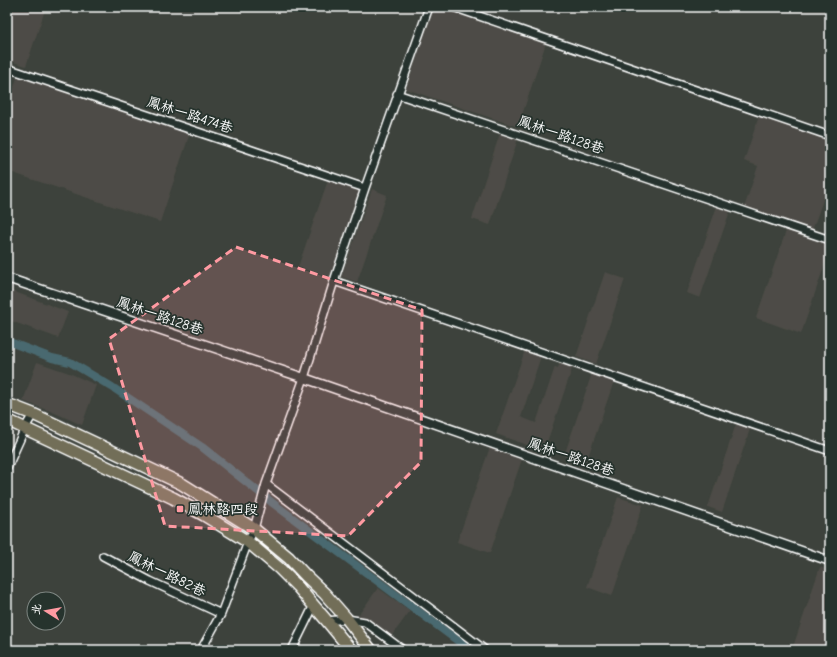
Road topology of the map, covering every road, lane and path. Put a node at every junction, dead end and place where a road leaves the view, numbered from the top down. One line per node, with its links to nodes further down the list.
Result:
1 (429, 7): 4 (street)
2 (453, 7): 5 (street)
3 (7, 68): 6 (street, 鳳林一路474巷)
4 (397, 94): 6 (street); 7 (street, 鳳林一路128巷)
5 (830, 136)
6 (365, 188): 9 (street)
7 (830, 240)
8 (7, 278): 10 (street, 鳳林一路128巷)
9 (334, 281): 10 (street); 15 (street)
10 (304, 378): 17 (street); 21 (street, 鳳林一路128巷)
11 (7, 404): 12 (main road)
12 (33, 414): 14 (street); 18 (main road)
13 (7, 420): 14 (main road)
14 (26, 428): 16 (street); 19 (main road)
15 (830, 451)
16 (7, 468)
17 (265, 487): 18 (street); 31 (street)
18 (254, 529): 19 (street); 24 (main road)
19 (248, 542): 22 (main road); 23 (street)
20 (103, 556): 23 (street, 鳳林一路82巷)
21 (830, 561)
22 (314, 605): 25 (main road); 27 (street)
23 (221, 614): 26 (street)
24 (347, 619): 25 (street); 29 (main road); 30 (street)
25 (327, 621): 28 (main road)
26 (201, 650)
27 (292, 650)
28 (351, 650)
29 (371, 650)
30 (403, 650)
31 (485, 650)

